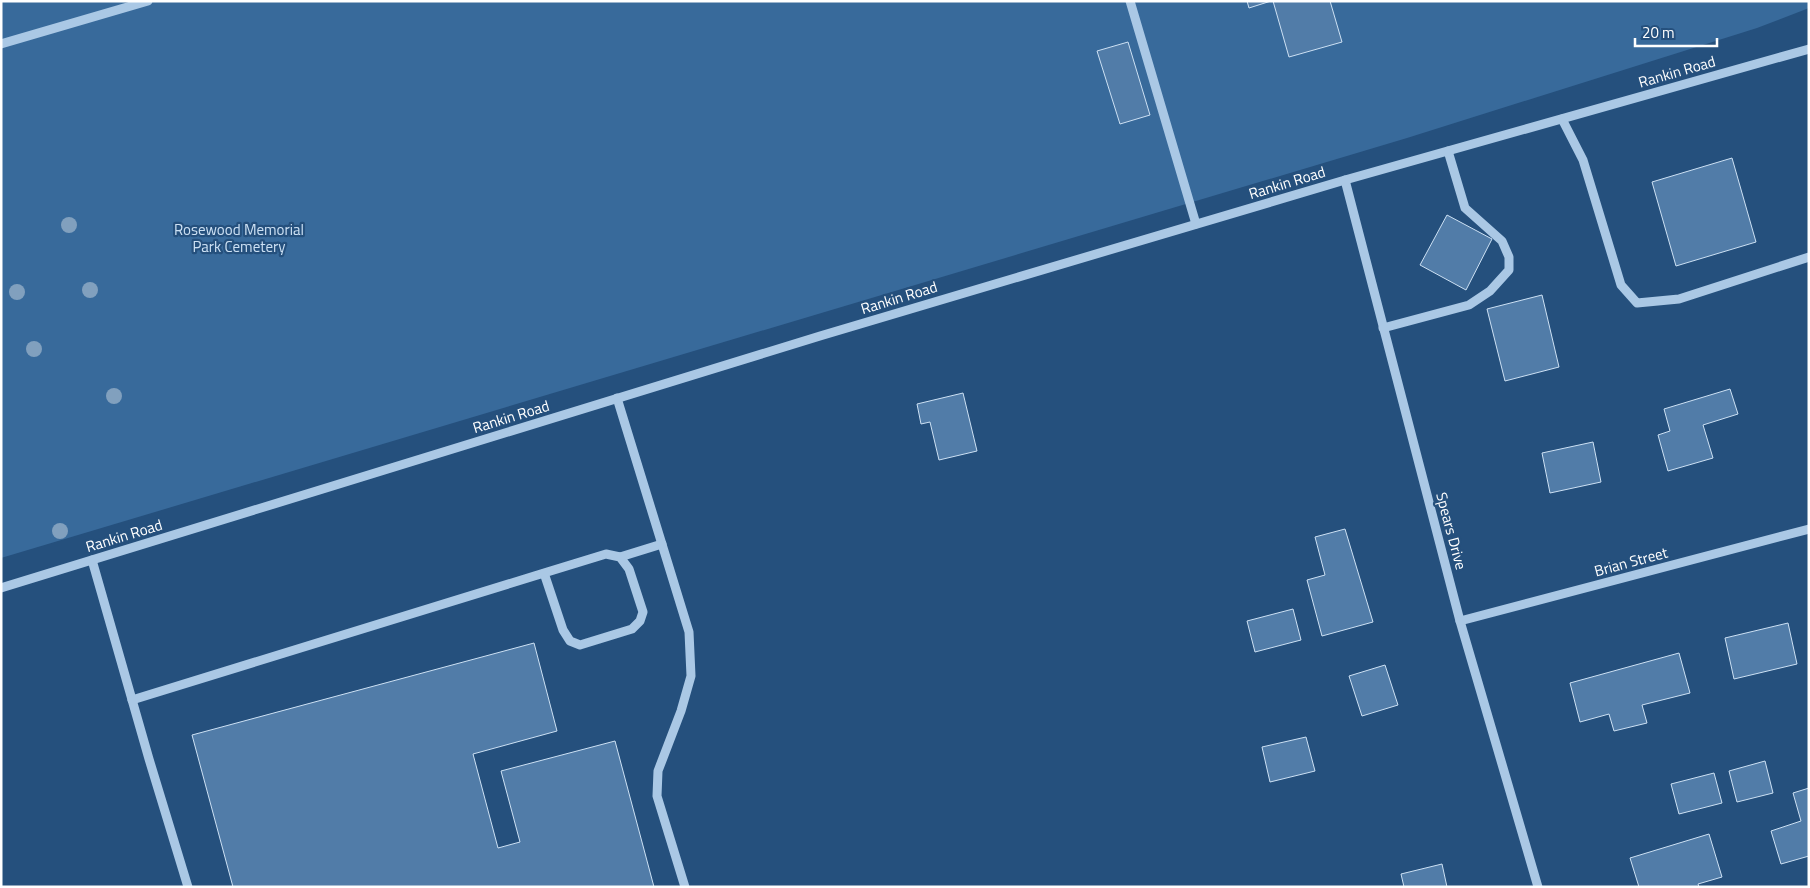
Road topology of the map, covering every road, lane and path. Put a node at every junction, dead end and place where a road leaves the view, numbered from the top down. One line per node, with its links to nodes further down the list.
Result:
1 (148, 1): 3 (street)
2 (1130, 1): 8 (street)
3 (1, 44)
4 (1809, 49): 5 (street, Rankin Road)
5 (1562, 119): 6 (street, Rankin Road); 9 (street)
6 (1448, 151): 7 (street, Rankin Road); 10 (street)
7 (1345, 180): 8 (street, Rankin Road); 10 (street, Spears Drive)
8 (1196, 224): 11 (street, Rankin Road)
9 (1809, 258)
10 (1383, 328): 18 (street, Spears Drive)
11 (617, 398): 13 (street); 15 (street, Rankin Road)
12 (1809, 529): 18 (street, Brian Street)
13 (662, 544): 14 (street); 21 (street)
14 (620, 557): 16 (street); 16 (street)
15 (92, 560): 17 (street, Rankin Road); 19 (street)
16 (544, 573): 19 (street)
17 (1, 588)
18 (1460, 621): 22 (street, Spears Drive)
19 (132, 700): 20 (street)
20 (188, 887)
21 (685, 887)
22 (1538, 887)

